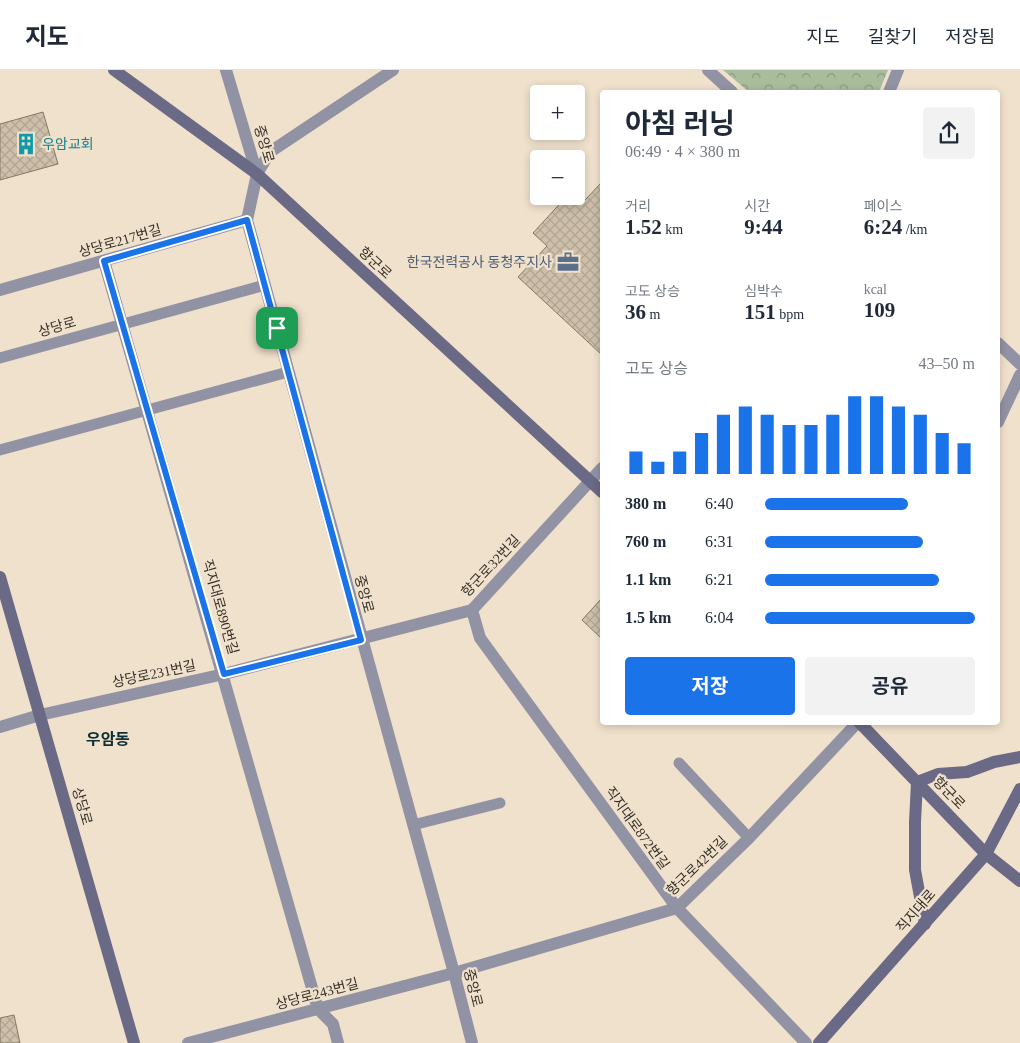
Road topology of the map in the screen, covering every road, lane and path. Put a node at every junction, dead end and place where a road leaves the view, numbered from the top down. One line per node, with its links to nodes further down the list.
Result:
1 (114, 70): 8 (street, 향군로)
2 (226, 70): 8 (street, 중앙로)
3 (393, 70): 8 (street)
4 (708, 70): 6 (street)
5 (898, 70): 7 (street)
6 (730, 90)
7 (890, 90)
8 (257, 174): 9 (street, 중앙로); 23 (street, 향군로)
9 (247, 220): 10 (street, 상당로217번길); 11 (street, 중앙로)
10 (104, 261): 12 (street, 상당로217번길); 13 (street, 직지대로890번길)
11 (265, 285): 13 (lane); 17 (street, 중앙로)
12 (0, 290)
13 (122, 324): 15 (lane, 상당로); 19 (street, 직지대로890번길)
14 (1000, 345): 16 (street)
15 (0, 358)
16 (1020, 364)
17 (288, 372): 19 (lane); 27 (street, 중앙로)
18 (1020, 375): 20 (street)
19 (147, 410): 21 (lane); 28 (street, 직지대로890번길)
20 (1000, 418)
21 (0, 450)
22 (600, 470): 23 (street, 향군로32번길)
23 (590, 481): 24 (street, 향군로); 26 (street, 향군로32번길)
24 (600, 490)
25 (0, 577): 29 (street, 상당로)
26 (472, 610): 27 (street, 향군로32번길); 42 (street, 직지대로872번길)
27 (361, 640): 28 (street, 상당로231번길); 38 (street, 중앙로)
28 (224, 674): 29 (street, 상당로231번길); 45 (street, 직지대로890번길)
29 (40, 715): 32 (street, 상당로231번길); 46 (street, 상당로)
30 (856, 725): 39 (street, 향군로42번길)
31 (862, 725): 35 (street, 향군로)
32 (0, 727)
33 (1020, 757): 35 (street)
34 (679, 764): 39 (lane)
35 (917, 782): 40 (street, 향군로); 43 (street)
36 (1020, 789): 40 (street, 직지대로)
37 (500, 803): 38 (lane)
38 (413, 825): 44 (street, 중앙로)
39 (749, 838): 42 (street, 향군로42번길)
40 (986, 854): 41 (street, 향군로); 43 (street, 직지대로)
41 (1020, 881)
42 (677, 908): 44 (street, 향군로42번길); 50 (street, 직지대로872번길)
43 (925, 924): 51 (street, 직지대로)
44 (454, 973): 45 (street, 상당로243번길); 49 (street, 중앙로)
45 (318, 1009): 47 (street, 상당로243번길); 48 (street, 직지대로890번길)
46 (134, 1043)
47 (188, 1043)
48 (338, 1043)
49 (472, 1043)
50 (806, 1043)
51 (819, 1043)

